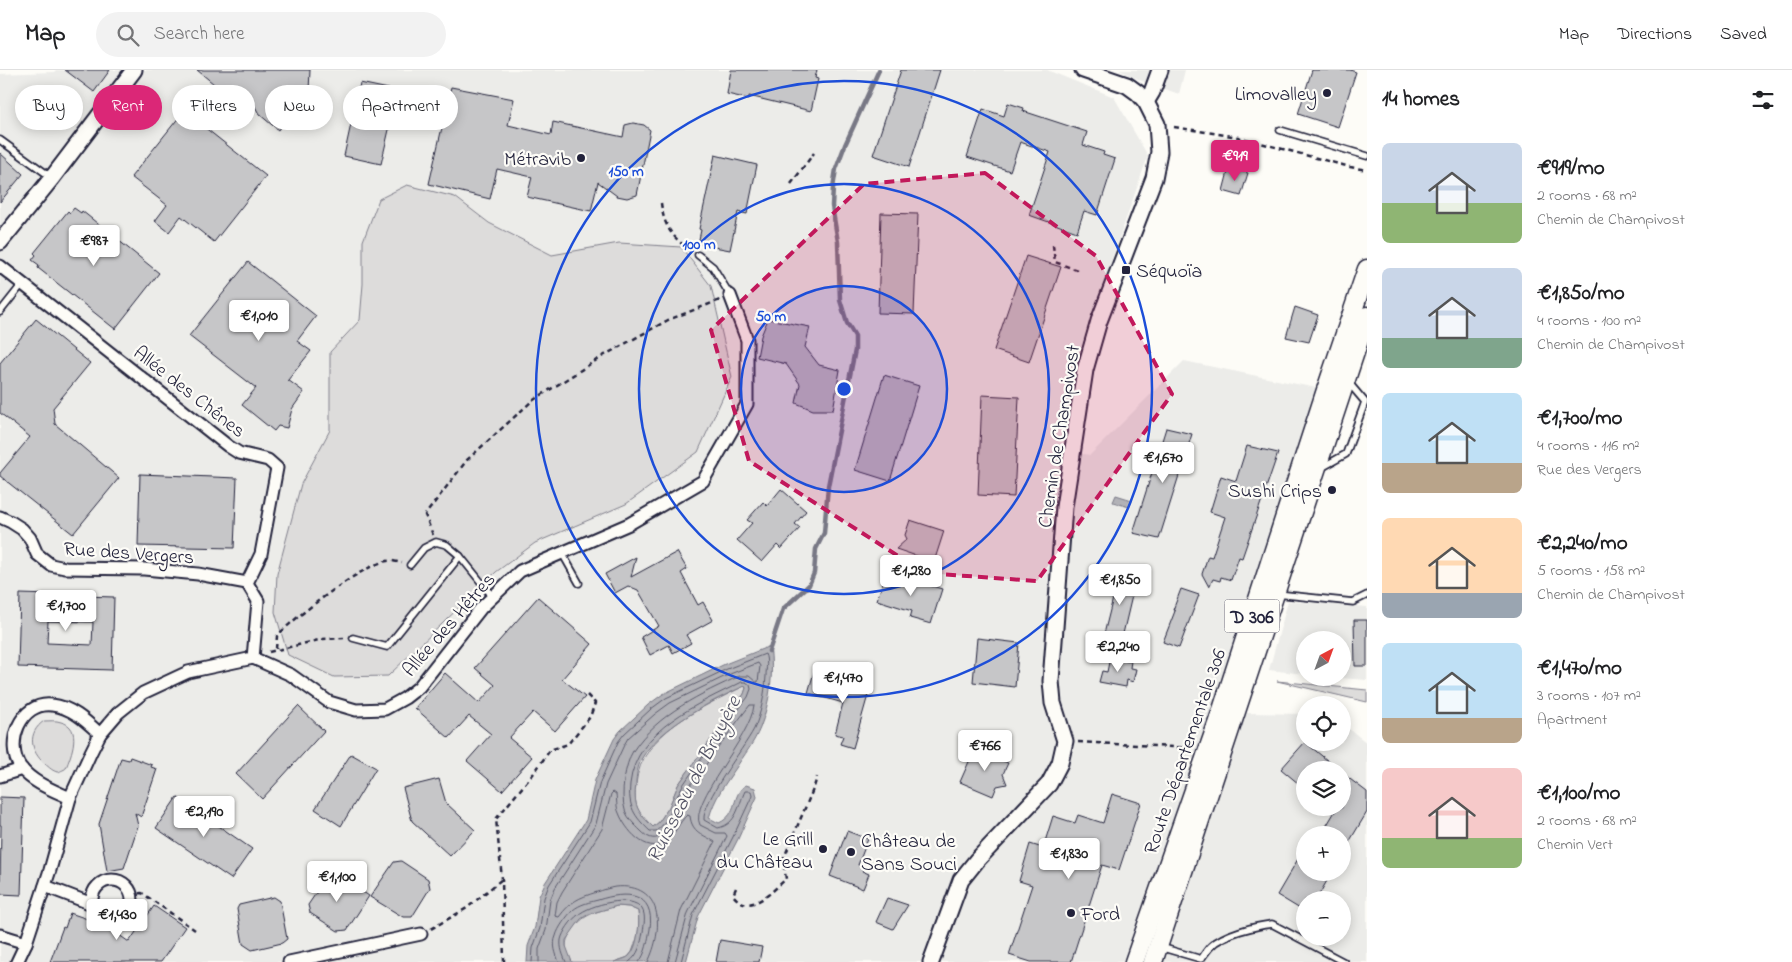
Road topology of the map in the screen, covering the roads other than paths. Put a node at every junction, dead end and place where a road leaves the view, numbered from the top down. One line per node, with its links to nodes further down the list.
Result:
1 (134, 70): 8 (street)
2 (1083, 70): 4 (street, Chemin de Champivost)
3 (1160, 70): 4 (street)
4 (1146, 102): 43 (street, Chemin de Champivost)
5 (1280, 130): 7 (lane)
6 (0, 140): 8 (lane)
7 (1367, 156)
8 (52, 178): 9 (street)
9 (0, 242)
10 (698, 256): 14 (lane)
11 (0, 266): 13 (street, Allée des Chênes)
12 (1367, 269): 44 (main road, Route Départementale 306 / D 306)
13 (23, 283): 15 (lane); 24 (street, Allée des Chênes)
14 (730, 295): 20 (street, Allée des Hêtres)
15 (0, 312)
16 (1367, 316): 17 (main road, Route Départementale 306 / D 306)
17 (1345, 379): 18 (main road, Route Départementale 306 / D 306); 18 (lane)
18 (1315, 471): 25 (main road, Route Départementale 306 / D 306)
19 (0, 517): 24 (street, Rue des Vergers)
20 (562, 553): 23 (lane); 27 (street, Allée des Hêtres)
21 (460, 556): 22 (lane); 27 (lane); 28 (lane)
22 (410, 565)
23 (579, 583)
24 (247, 584): 29 (street)
25 (1275, 594): 26 (lane); 39 (main road, Route Départementale 306 / D 306)
26 (1367, 595)
27 (493, 597): 29 (street, Allée des Hêtres)
28 (353, 638)
29 (252, 658): 30 (street)
30 (100, 734): 31 (street); 33 (street)
31 (22, 769): 32 (street); 33 (street)
32 (0, 776)
33 (70, 798): 34 (street)
34 (45, 886): 35 (street); 38 (street)
35 (92, 904): 35 (street)
36 (421, 934): 40 (street)
37 (0, 935): 38 (street)
38 (26, 943): 41 (street)
39 (1155, 954): 45 (lane)
40 (324, 958): 42 (street)
41 (17, 962)
42 (289, 962)
43 (931, 962)
44 (1134, 962)
45 (1344, 962)

